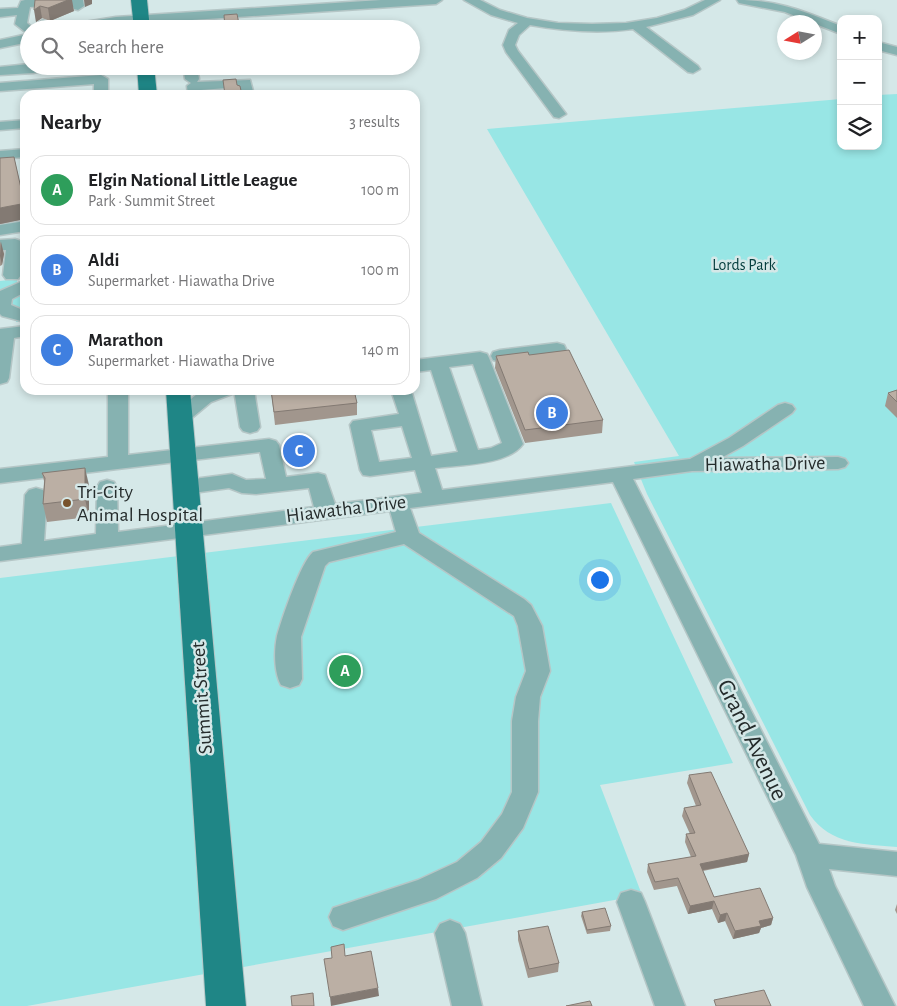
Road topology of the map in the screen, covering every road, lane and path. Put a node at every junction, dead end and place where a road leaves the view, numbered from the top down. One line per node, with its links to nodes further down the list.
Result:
1 (139, 0): 12 (main road)
2 (436, 0): 6 (street)
3 (470, 0): 15 (street)
4 (714, 0): 16 (street)
5 (744, 0): 17 (street)
6 (305, 5): 9 (street)
7 (0, 13): 8 (street)
8 (23, 14): 10 (street); 11 (street)
9 (204, 16): 13 (street); 14 (street)
10 (30, 20)
11 (94, 20)
12 (142, 20)
13 (173, 20)
14 (205, 20)
15 (527, 22): 16 (street); 34 (street)
16 (634, 24): 25 (street)
17 (837, 28)
18 (20, 40): 19 (street)
19 (3, 44): 22 (street)
20 (882, 48): 21 (street)
21 (897, 51)
22 (20, 53)
23 (20, 58): 24 (street)
24 (0, 59)
25 (693, 69)
26 (20, 70): 27 (street)
27 (0, 71)
28 (146, 75): 31 (main road)
29 (0, 88): 30 (street)
30 (101, 90)
31 (147, 90)
32 (194, 90): 33 (street)
33 (246, 90)
34 (559, 114)
35 (20, 124): 36 (street)
36 (0, 126)
37 (20, 153): 38 (street)
38 (0, 155)
39 (20, 227): 40 (street)
40 (0, 230)
41 (8, 245): 42 (street)
42 (17, 280): 43 (street); 44 (street)
43 (20, 311)
44 (20, 315)
45 (3, 326): 46 (street); 51 (street)
46 (20, 330)
47 (557, 349): 48 (street)
48 (480, 358): 49 (street); 63 (street)
49 (438, 363): 50 (street); 63 (street)
50 (420, 365)
51 (0, 378)
52 (118, 395): 64 (lane)
53 (178, 395): 58 (main road, Summit Street)
54 (211, 395): 58 (street)
55 (245, 395): 60 (street)
56 (403, 395): 59 (street)
57 (784, 409): 67 (street, Hiawatha Drive)
58 (180, 418): 62 (main road, Summit Street)
59 (410, 419): 66 (street); 66 (street)
60 (250, 427)
61 (228, 451): 62 (street); 70 (street); 71 (street)
62 (183, 454): 64 (street); 73 (main road, Summit Street)
63 (470, 457): 66 (street)
64 (118, 462): 68 (lane)
65 (838, 463): 67 (street, Hiawatha Drive)
66 (423, 464): 75 (street)
67 (692, 465): 69 (street, Hiawatha Drive)
68 (0, 476)
69 (621, 476): 75 (street, Hiawatha Drive); 85 (street, Grand Avenue)
70 (232, 481): 71 (street); 73 (street)
71 (267, 486): 77 (street); 78 (street)
72 (107, 487): 81 (street)
73 (186, 487): 79 (main road, Summit Street)
74 (36, 495): 82 (street)
75 (434, 498): 76 (street, Hiawatha Drive)
76 (398, 503): 77 (street, Hiawatha Drive); 80 (street)
77 (326, 512): 78 (street, Hiawatha Drive)
78 (261, 520): 79 (street, Hiawatha Drive)
79 (189, 528): 81 (street, Hiawatha Drive); 90 (main road, Summit Street)
80 (408, 536): 84 (street); 88 (street)
81 (107, 540): 82 (street, Hiawatha Drive)
82 (34, 549): 83 (street, Hiawatha Drive)
83 (0, 554)
84 (290, 679)
85 (810, 856): 86 (street); 93 (street, Grand Avenue)
86 (897, 864)
87 (631, 902): 92 (street)
88 (343, 917)
89 (450, 933): 91 (street)
90 (226, 1006)
91 (467, 1006)
92 (670, 1006)
93 (880, 1006)

